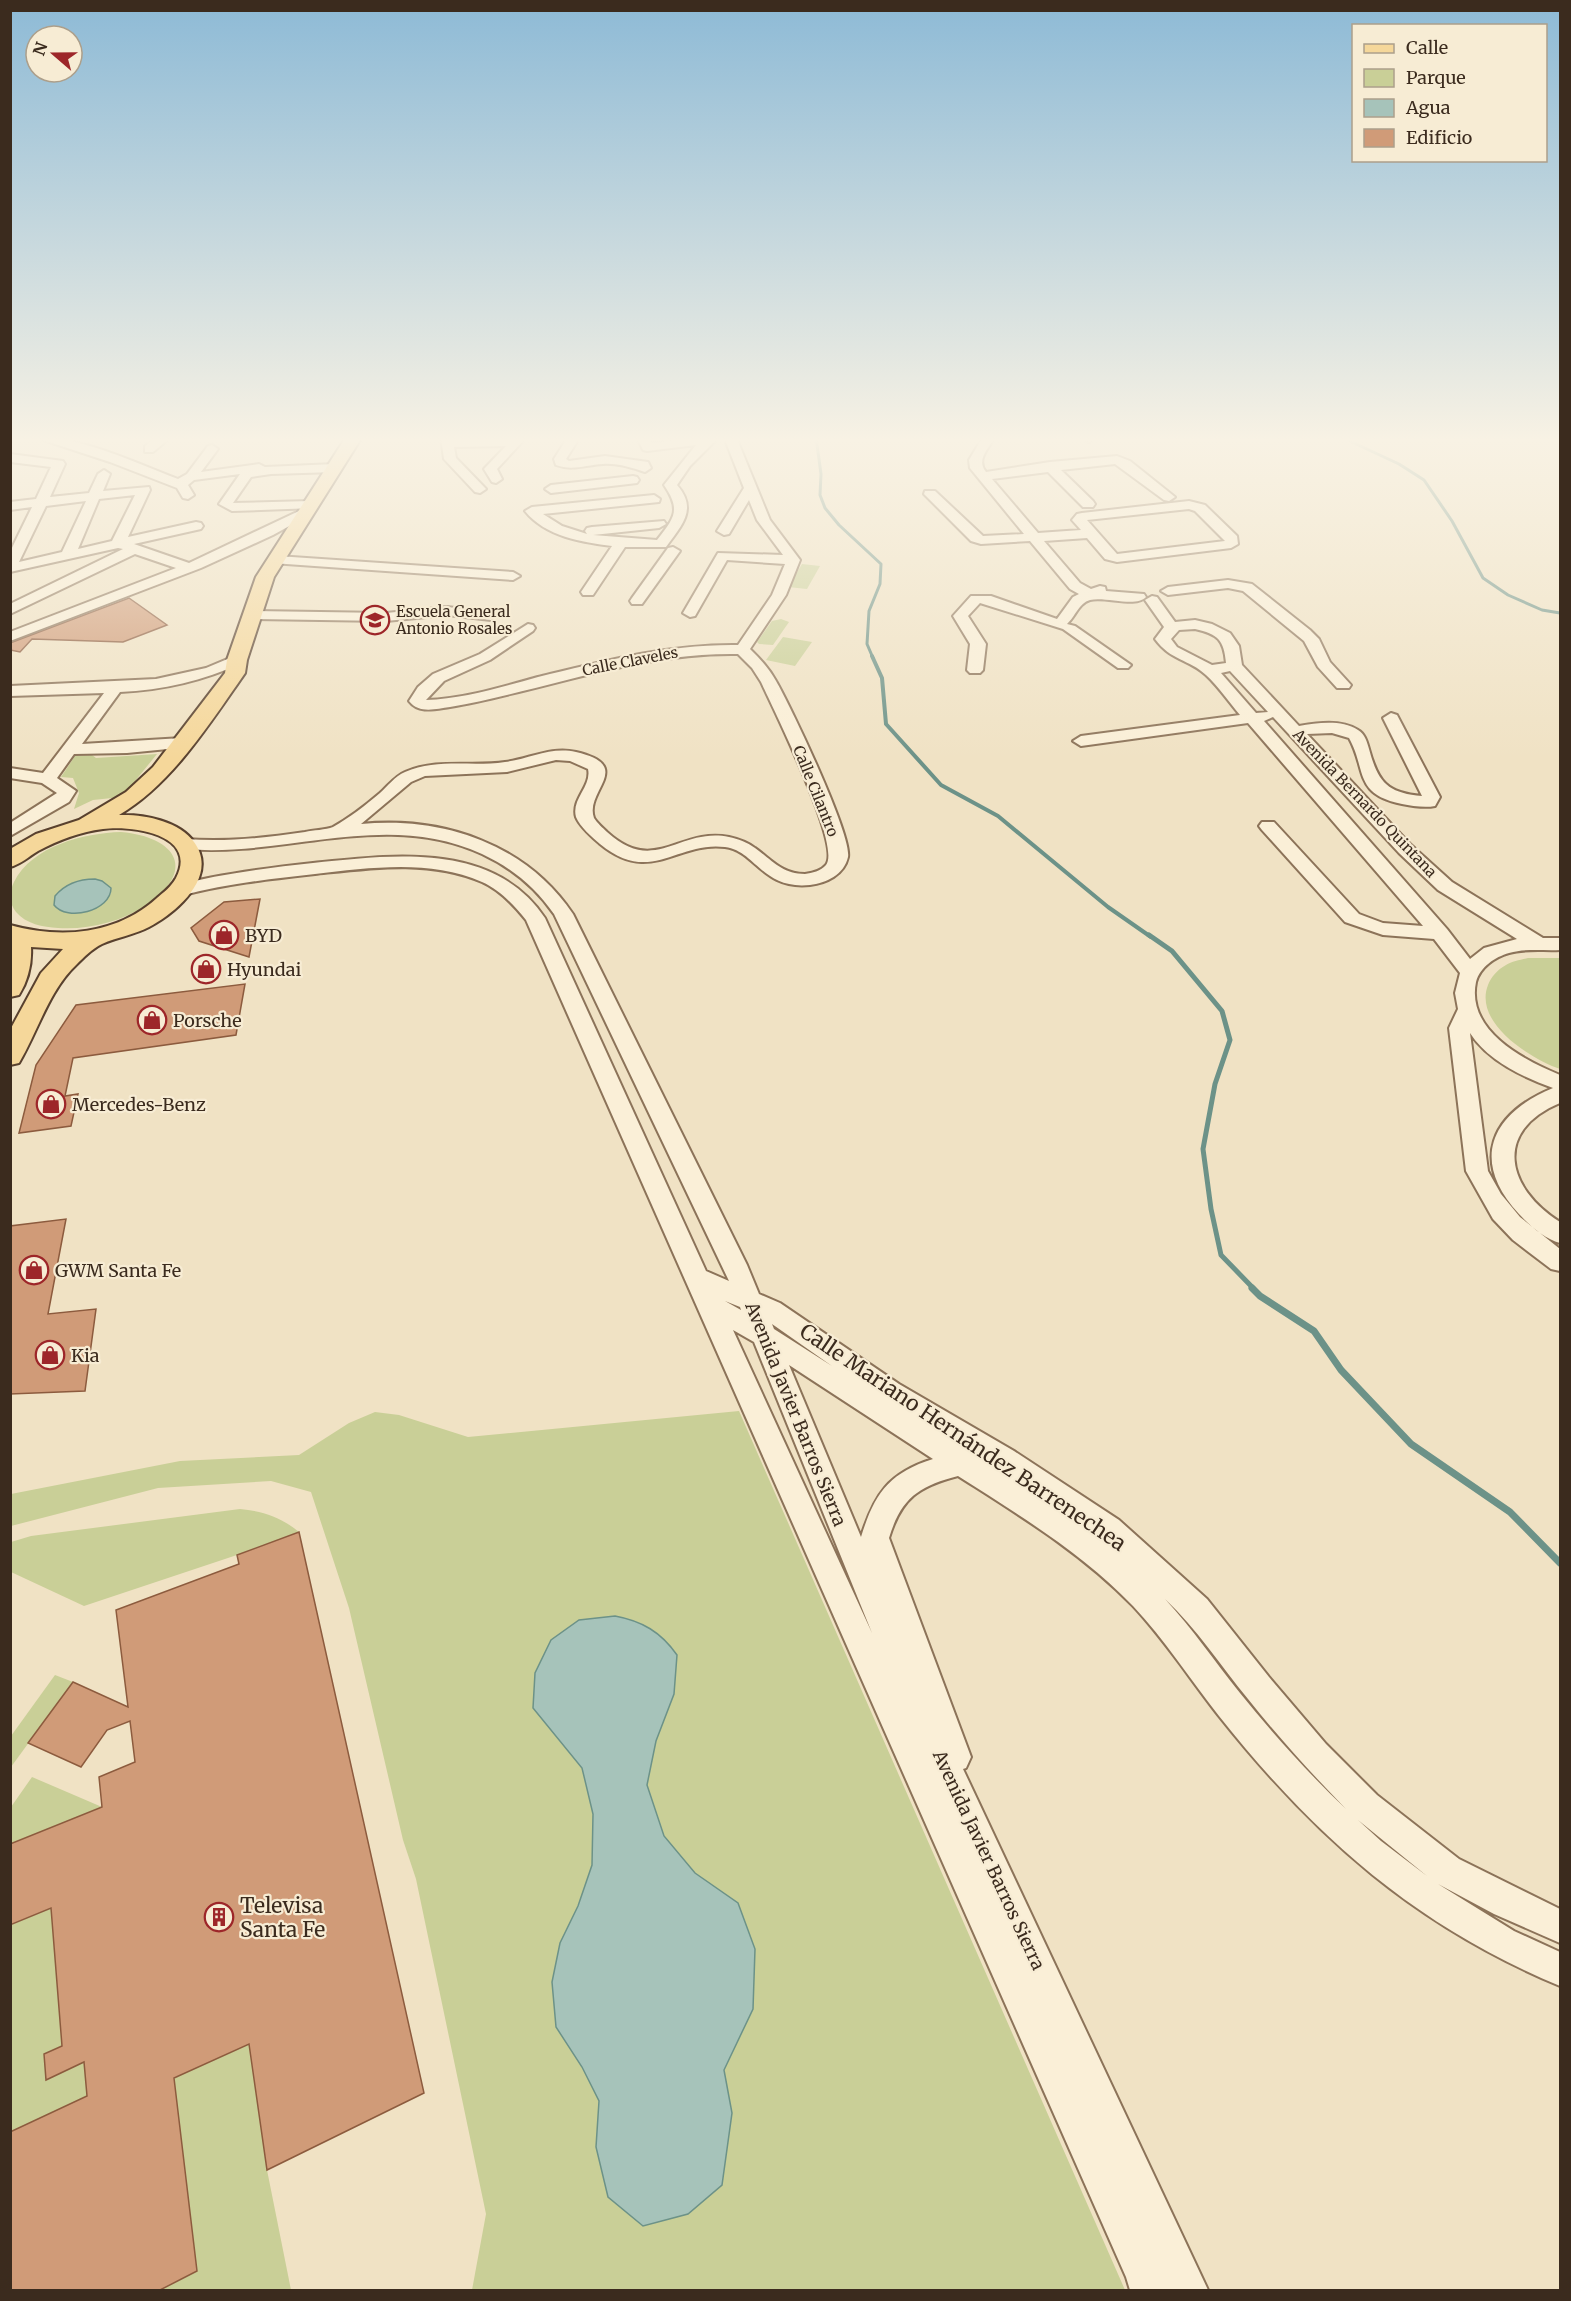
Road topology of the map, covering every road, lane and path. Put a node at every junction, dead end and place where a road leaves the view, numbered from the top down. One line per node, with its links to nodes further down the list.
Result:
1 (21, 544): 21 (street)
2 (72, 544): 18 (street)
3 (112, 544): 18 (street)
4 (122, 544): 17 (street)
5 (144, 544): 17 (street)
6 (242, 544): 22 (street)
7 (286, 544): 19 (main road)
8 (620, 544): 24 (street)
9 (634, 544): 16 (street)
10 (668, 544): 16 (street)
11 (775, 544): 20 (street)
12 (1040, 544): 25 (street)
13 (1054, 544): 25 (street)
14 (1099, 544): 15 (street)
15 (1228, 544)
16 (667, 548): 28 (street)
17 (134, 549): 22 (street); 29 (street)
18 (68, 555): 21 (street)
19 (277, 560): 23 (street); 31 (main road)
20 (782, 564): 30 (street); 37 (street)
21 (10, 568)
22 (188, 568): 38 (street)
23 (513, 576)
24 (588, 592)
25 (1097, 592): 26 (street); 34 (street)
26 (1151, 592): 33 (street); 35 (street); 45 (street)
27 (759, 598): 37 (street)
28 (637, 601)
29 (10, 610)
30 (690, 613)
31 (253, 615): 32 (street); 40 (main road)
32 (491, 616)
33 (1188, 624): 35 (street, Avenida Bernardo Quintana); 42 (street, Avenida Bernardo Quintana)
34 (1065, 625): 41 (street); 43 (street)
35 (1171, 627): 44 (street, Avenida Bernardo Quintana)
36 (528, 628): 39 (street, Calle Claveles)
37 (755, 630): 39 (street)
38 (10, 637)
39 (742, 650): 58 (street, Calle Cilantro)
40 (237, 660): 46 (street); 53 (main road)
41 (1123, 665)
42 (1233, 666): 44 (street); 48 (street, Avenida Bernardo Quintana)
43 (975, 670)
44 (1210, 670): 49 (street, Avenida Bernardo Quintana)
45 (1343, 685)
46 (117, 686): 47 (street); 54 (street)
47 (10, 691)
48 (1279, 714): 49 (street); 51 (street, Avenida Bernardo Quintana)
49 (1254, 718): 52 (street); 70 (street, Avenida Bernardo Quintana)
50 (1391, 718): 51 (street)
51 (1296, 731): 73 (street, Avenida Bernardo Quintana)
52 (1081, 741)
53 (182, 742): 54 (street); 55 (main road)
54 (71, 749): 57 (street)
55 (161, 772): 59 (main road); 60 (main road)
56 (10, 774): 57 (street)
57 (47, 779): 63 (street)
58 (393, 790): 62 (street); 64 (street, Calle Cilantro)
59 (150, 825): 60 (main road); 66 (main road)
60 (84, 826): 67 (main road)
61 (1268, 826): 70 (street)
62 (401, 828): 64 (street, Avenida Javier Barros Sierra); 84 (street, Avenida Javier Barros Sierra)
63 (10, 831)
64 (327, 835): 65 (street, Avenida Javier Barros Sierra)
65 (273, 842): 66 (street, Avenida Javier Barros Sierra); 68 (street)
66 (185, 844): 69 (main road)
67 (12, 858)
68 (264, 874): 69 (street, Avenida Javier Barros Sierra); 83 (street, Avenida Javier Barros Sierra)
69 (180, 890): 72 (main road)
70 (1440, 933): 75 (street, Avenida Bernardo Quintana)
71 (14, 934): 72 (main road); 76 (main road)
72 (94, 937): 78 (main road)
73 (1539, 944): 74 (street); 75 (street)
74 (1560, 944)
75 (1468, 972): 77 (street)
76 (10, 989)
77 (1467, 1011): 79 (street); 82 (street)
78 (10, 1056)
79 (1560, 1083)
80 (1560, 1094): 81 (street)
81 (1560, 1234)
82 (1560, 1262)
83 (702, 1290): 84 (street, Calle Mariano Hernández Barrenechea); 85 (street, Calle Mariano Hernández Barrenechea); 90 (street, Avenida Javier Barros Sierra)
84 (749, 1299): 85 (street, Avenida Javier Barros Sierra); 88 (street, Calle Mariano Hernández Barrenechea)
85 (763, 1335): 86 (street, Calle Mariano Hernández Barrenechea); 87 (street, Avenida Javier Barros Sierra)
86 (961, 1463): 87 (street); 89 (street, Calle Mariano Hernández Barrenechea)
87 (989, 1861): 91 (street, Avenida Javier Barros Sierra)
88 (1560, 1926)
89 (1560, 1969)
90 (1149, 2290)
91 (1189, 2290)

